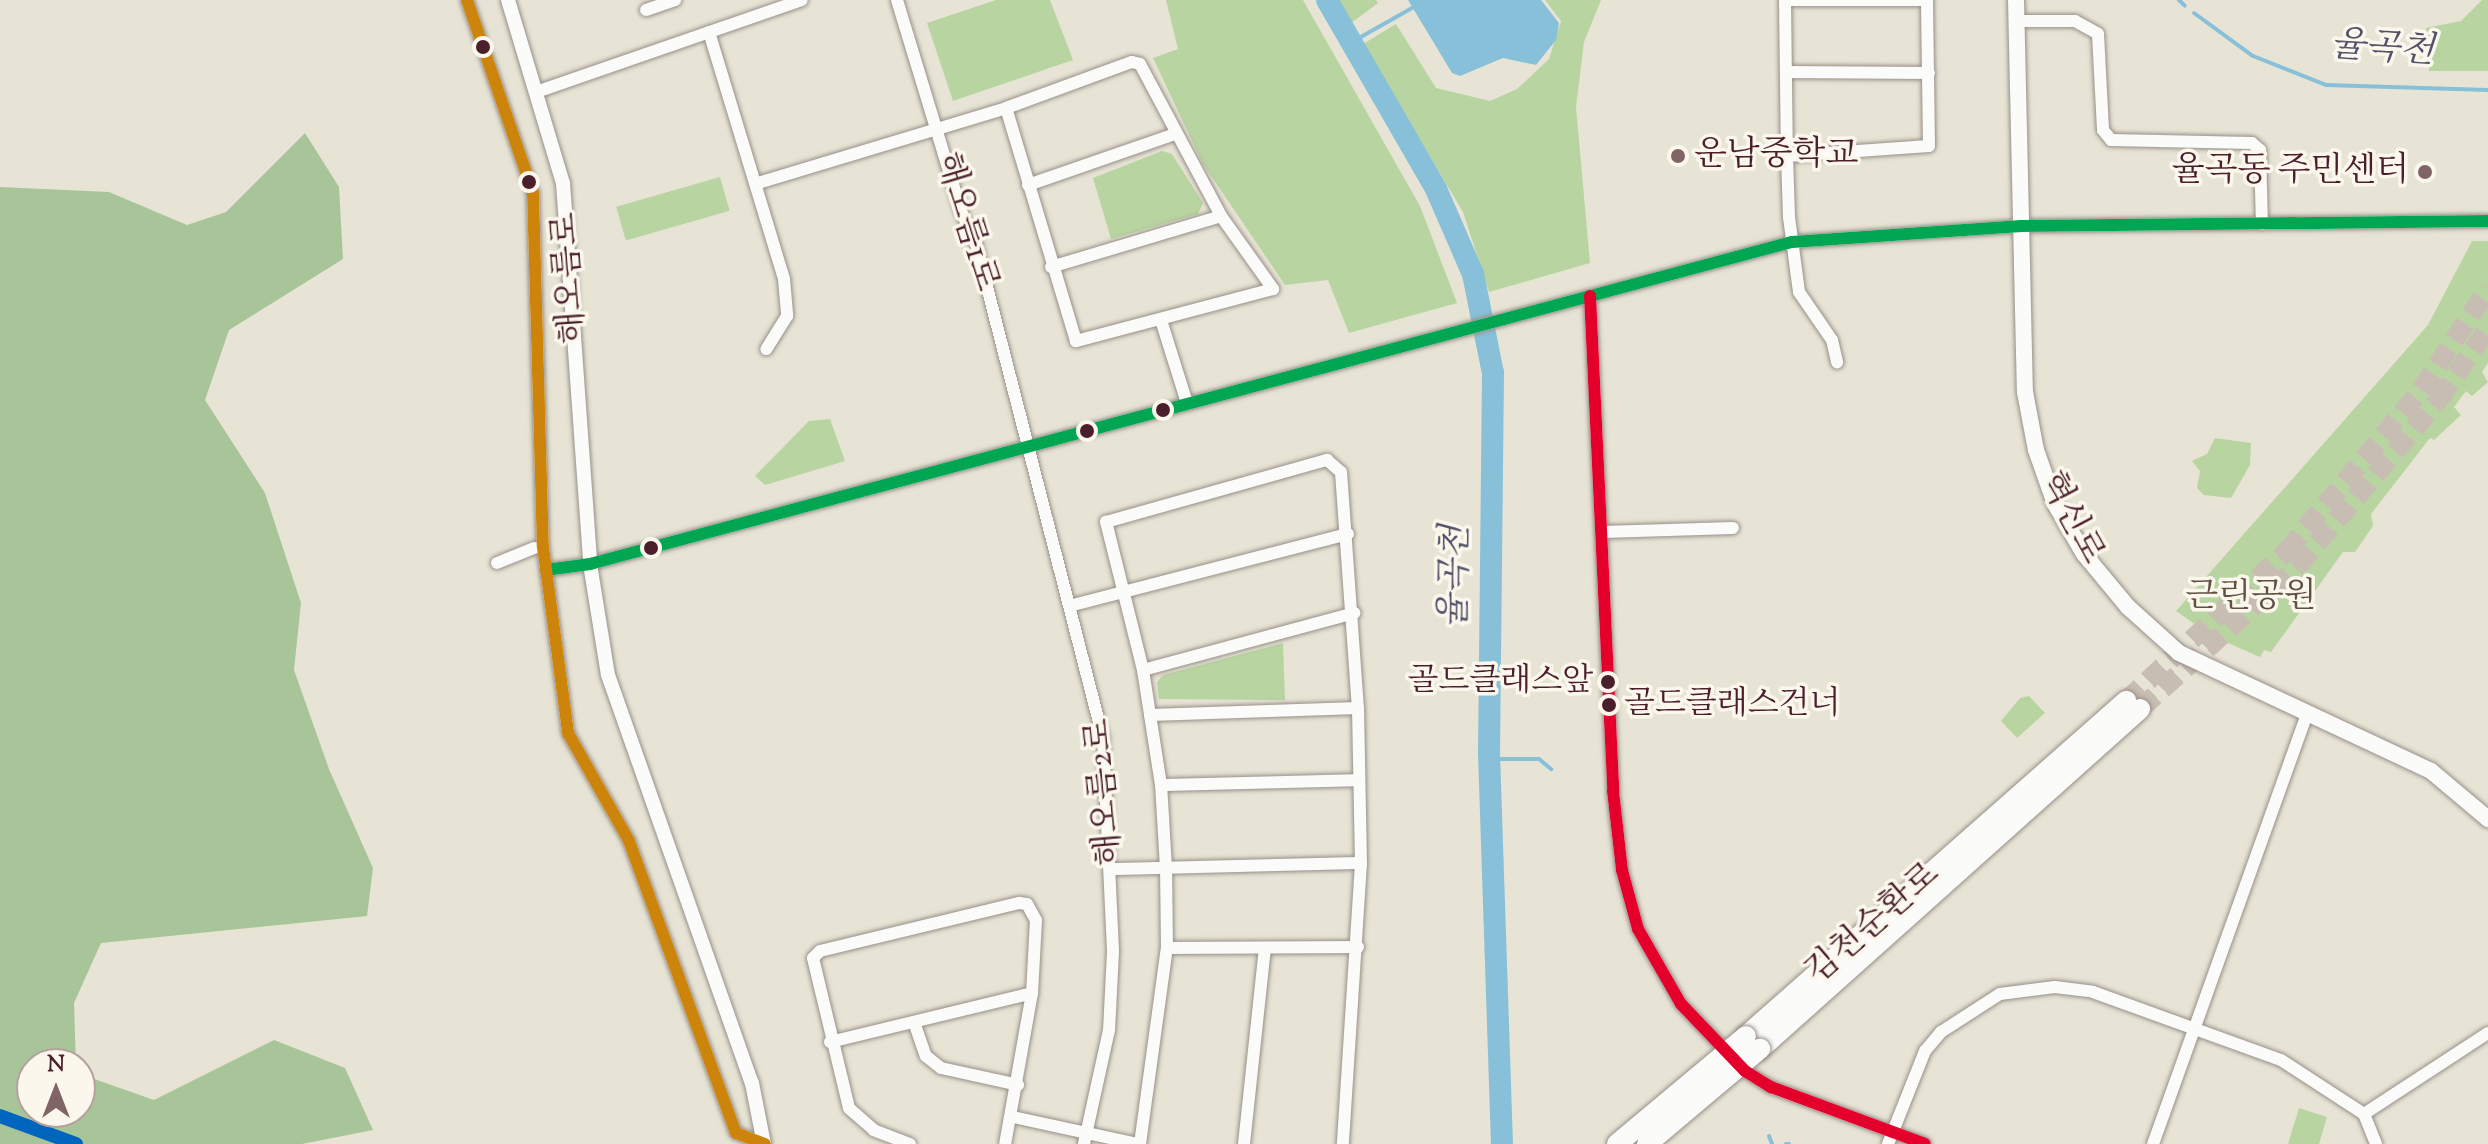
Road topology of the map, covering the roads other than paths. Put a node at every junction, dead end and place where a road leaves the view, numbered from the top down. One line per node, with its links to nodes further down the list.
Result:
1 (467, 0): 37 (street)
2 (508, 0): 12 (street, 해오름로)
3 (675, 0): 7 (street)
4 (802, 0): 9 (street)
5 (897, 0): 14 (street, 해오름1로)
6 (2016, 0): 8 (main road, 혁신로)
7 (646, 10)
8 (2017, 21): 21 (street); 22 (main road, 혁신로)
9 (709, 32): 12 (street); 17 (street)
10 (1786, 72): 11 (street); 11 (street); 16 (street)
11 (1929, 73): 16 (street)
12 (539, 91): 36 (street, 해오름로)
13 (1006, 108): 14 (street); 15 (street); 18 (street)
14 (937, 130): 17 (street); 30 (street, 해오름1로)
15 (1175, 134): 18 (street); 19 (street)
16 (1787, 156): 23 (street)
17 (758, 183): 27 (street)
18 (1028, 185): 24 (street)
19 (1221, 216): 24 (street); 26 (street)
20 (2488, 221): 21 (street)
21 (2262, 224): 22 (street)
22 (2021, 226): 23 (street); 44 (main road, 혁신로)
23 (1792, 242): 25 (street); 28 (street)
24 (1051, 267): 26 (street)
25 (1590, 296): 29 (street); 32 (street)
26 (1161, 320): 29 (street)
27 (766, 349)
28 (1837, 362)
29 (1187, 403): 30 (street)
30 (1029, 446): 36 (street); 39 (street, 해오름2로)
31 (1733, 528): 32 (street)
32 (1603, 532): 65 (street)
33 (1348, 534): 38 (street); 38 (street); 40 (street)
34 (534, 548): 35 (street)
35 (497, 563)
36 (590, 564): 37 (street); 66 (street, 해오름로)
37 (546, 570): 66 (street)
38 (1123, 593): 39 (street); 41 (street)
39 (1073, 605): 51 (street, 해오름2로)
40 (1354, 613): 41 (street); 43 (street)
41 (1143, 670): 45 (street)
42 (2133, 705): 60 (highway, 김천순환로)
43 (1358, 708): 45 (street); 46 (street)
44 (2307, 713): 48 (main road, 혁신로); 57 (street)
45 (1150, 715): 47 (street)
46 (1359, 780): 47 (street); 49 (street)
47 (1161, 785): 50 (street)
48 (2488, 819)
49 (1361, 863): 50 (street); 52 (street)
50 (1166, 868): 51 (street); 53 (street)
51 (1113, 869): 64 (street, 해오름2로)
52 (1358, 947): 54 (street); 71 (street)
53 (1167, 948): 54 (street); 69 (street)
54 (1265, 949): 70 (street)
55 (1032, 993): 56 (street); 59 (street); 61 (street)
56 (914, 1022): 59 (street); 61 (street)
57 (2195, 1026): 62 (street); 65 (street); 75 (street)
58 (2488, 1033): 62 (street)
59 (830, 1042): 67 (street)
60 (1753, 1042): 72 (highway, 김천순환로, bridge); 73 (highway, 김천순환로, bridge)
61 (1018, 1085): 63 (street)
62 (2364, 1114): 76 (street)
63 (1013, 1117): 64 (street); 68 (street)
64 (1086, 1138): 69 (street)
65 (1890, 1139): 74 (street)
66 (764, 1144)
67 (910, 1144)
68 (1005, 1144)
69 (1139, 1144)
70 (1244, 1144)
71 (1343, 1144)
72 (1617, 1144)
73 (1647, 1144)
74 (1925, 1144)
75 (2153, 1144)
76 (2376, 1144)

